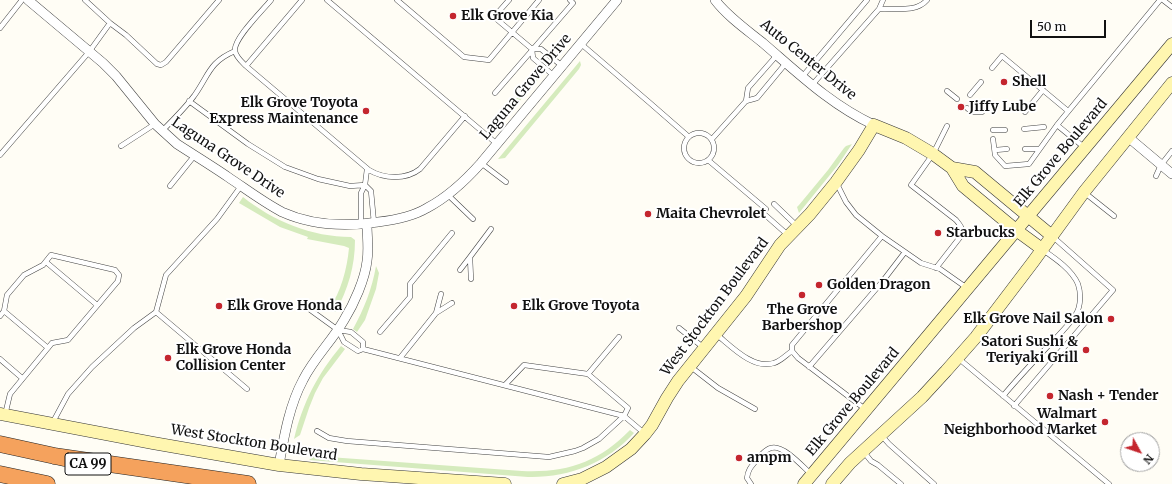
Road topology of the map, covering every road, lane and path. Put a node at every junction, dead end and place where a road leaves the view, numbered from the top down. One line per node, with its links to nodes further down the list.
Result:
1 (22, 0): 22 (lane)
2 (28, 0): 28 (street, Laguna Grove Drive)
3 (85, 0): 21 (lane)
4 (219, 0): 21 (lane)
5 (271, 0): 27 (lane)
6 (302, 0): 31 (lane)
7 (327, 0): 50 (lane)
8 (397, 0): 23 (lane)
9 (508, 0): 23 (lane)
10 (539, 0): 23 (lane)
11 (570, 0): 26 (lane)
12 (617, 0): 24 (street, Laguna Grove Drive)
13 (715, 0): 29 (street, Auto Center Drive)
14 (867, 0): 35 (lane)
15 (883, 0): 20 (lane)
16 (927, 0): 20 (lane)
17 (1160, 0): 47 (lane)
18 (1163, 0): 19 (lane)
19 (1172, 7)
20 (879, 8): 38 (lane)
21 (110, 23): 28 (lane)
22 (0, 28)
23 (512, 32): 26 (lane)
24 (580, 43): 32 (street, Laguna Grove Drive); 60 (lane)
25 (1172, 44): 66 (street, Elk Grove Boulevard)
26 (532, 49): 32 (lane); 34 (lane); 41 (lane)
27 (235, 51): 31 (lane); 45 (lane)
28 (90, 52): 51 (street, Laguna Grove Drive); 73 (lane)
29 (776, 55): 30 (street, Auto Center Drive); 44 (lane)
30 (786, 63): 35 (street, Auto Center Drive); 44 (lane)
31 (246, 66): 78 (lane)
32 (562, 66): 34 (street, Laguna Grove Drive)
33 (992, 68): 39 (lane)
34 (553, 76): 64 (street, Laguna Grove Drive)
35 (802, 77): 38 (street, Auto Center Drive)
36 (981, 82): 42 (lane)
37 (1172, 83): 61 (street)
38 (812, 85): 52 (street, Auto Center Drive)
39 (1043, 90): 47 (lane); 49 (lane)
40 (947, 91): 43 (lane)
41 (495, 93)
42 (970, 95)
43 (957, 100)
44 (746, 101): 62 (lane)
45 (189, 102): 59 (lane); 84 (lane)
46 (967, 108): 48 (lane)
47 (1068, 111): 53 (lane)
48 (982, 112)
49 (1025, 112)
50 (464, 116): 64 (lane); 78 (lane)
51 (155, 124): 59 (street, Laguna Grove Drive); 65 (lane)
52 (874, 125): 72 (street, Auto Center Drive); 83 (street, West Stockton Boulevard)
53 (1057, 125): 66 (lane); 69 (lane)
54 (947, 126): 72 (lane)
55 (1044, 127): 56 (lane)
56 (1024, 129)
57 (993, 130): 58 (lane)
58 (1005, 130)
59 (162, 131): 74 (street, Laguna Grove Drive)
60 (689, 137): 62 (lane); 75 (lane)
61 (1128, 137): 77 (street); 87 (street)
62 (712, 139): 75 (lane)
63 (993, 139): 70 (lane)
64 (497, 144): 76 (street, Laguna Grove Drive)
65 (121, 146)
66 (1085, 148): 90 (street, Elk Grove Boulevard)
67 (1007, 149): 70 (lane)
68 (1025, 149): 69 (lane)
69 (1039, 149): 70 (lane)
70 (995, 150)
71 (1172, 151): 77 (lane)
72 (933, 154): 79 (street, Auto Center Drive); 105 (lane)
73 (0, 155)
74 (195, 155): 85 (lane); 86 (street, Laguna Grove Drive)
75 (708, 160): 98 (lane)
76 (481, 163): 82 (lane); 88 (street, Laguna Grove Drive)
77 (1161, 165): 80 (street); 81 (lane)
78 (367, 168): 84 (lane)
79 (952, 168): 90 (street, Auto Center Drive); 96 (street, Auto Center Drive)
80 (1172, 174)
81 (1156, 176)
82 (506, 182)
83 (836, 182): 94 (street, West Stockton Boulevard); 99 (lane)
84 (365, 185): 93 (lane); 93 (lane)
85 (170, 186)
86 (241, 186): 93 (street, Laguna Grove Drive); 114 (lane)
87 (1084, 192): 91 (lane); 100 (street)
88 (448, 195): 92 (lane); 93 (street, Laguna Grove Drive)
89 (774, 204): 94 (lane)
90 (1028, 215): 96 (street, Elk Grove Boulevard); 100 (street, Auto Center Drive)
91 (1114, 216)
92 (473, 219)
93 (367, 224): 118 (street)
94 (797, 226): 98 (street, West Stockton Boulevard)
95 (491, 229): 103 (lane)
96 (1016, 230): 101 (street, Auto Center Drive); 108 (street, Elk Grove Boulevard)
97 (452, 233): 119 (lane)
98 (789, 236): 120 (street, West Stockton Boulevard)
99 (882, 236): 102 (lane); 125 (lane)
100 (1052, 236): 101 (street); 136 (lane)
101 (1042, 249): 127 (street); 135 (lane)
102 (905, 252): 105 (lane); 130 (lane)
103 (470, 257): 106 (lane); 107 (lane)
104 (46, 262): 111 (lane); 111 (lane); 113 (lane)
105 (936, 268): 108 (lane)
106 (460, 270)
107 (471, 279)
108 (967, 288): 138 (street, Elk Grove Boulevard)
109 (441, 294): 115 (lane)
110 (452, 303): 115 (lane)
111 (97, 305): 122 (lane)
112 (309, 309): 118 (lane)
113 (4, 311): 116 (lane); 122 (lane)
114 (156, 312): 134 (lane); 141 (lane)
115 (436, 313): 126 (lane)
116 (0, 316)
117 (679, 328): 123 (lane)
118 (338, 330): 124 (lane); 124 (lane); 148 (street)
119 (380, 332)
120 (716, 334): 123 (street, West Stockton Boulevard); 125 (lane)
121 (619, 337): 131 (lane)
122 (48, 348): 132 (lane)
123 (704, 348): 129 (street, West Stockton Boulevard)
124 (363, 349): 126 (lane)
125 (792, 351): 130 (lane)
126 (400, 358): 133 (lane)
127 (958, 358): 135 (lane); 144 (street)
128 (0, 359): 132 (lane)
129 (690, 366): 137 (lane); 143 (street, West Stockton Boulevard)
130 (809, 367): 138 (lane)
131 (588, 374): 133 (lane); 140 (lane)
132 (22, 378): 139 (lane)
133 (505, 385): 140 (lane)
134 (247, 389)
135 (1003, 396): 136 (lane)
136 (1014, 406): 160 (lane)
137 (755, 409)
138 (865, 409): 150 (street, Elk Grove Boulevard)
139 (2, 414): 141 (street, West Stockton Boulevard)
140 (624, 416): 142 (lane); 143 (lane)
141 (53, 424): 148 (street, West Stockton Boulevard)
142 (317, 431)
143 (645, 434): 155 (street, West Stockton Boulevard)
144 (881, 435): 146 (street); 159 (lane)
145 (0, 444): 147 (highway, CA 99)
146 (863, 451): 157 (street); 158 (lane)
147 (54, 456): 152 (highway, CA 99); 153 (highway)
148 (279, 465): 154 (street, West Stockton Boulevard)
149 (0, 474): 151 (highway, CA 99)
150 (808, 479): 156 (lane)
151 (47, 484)
152 (177, 484)
153 (248, 484)
154 (505, 484)
155 (563, 484)
156 (751, 484)
157 (832, 484)
158 (901, 484)
159 (934, 484)
160 (1108, 484)

